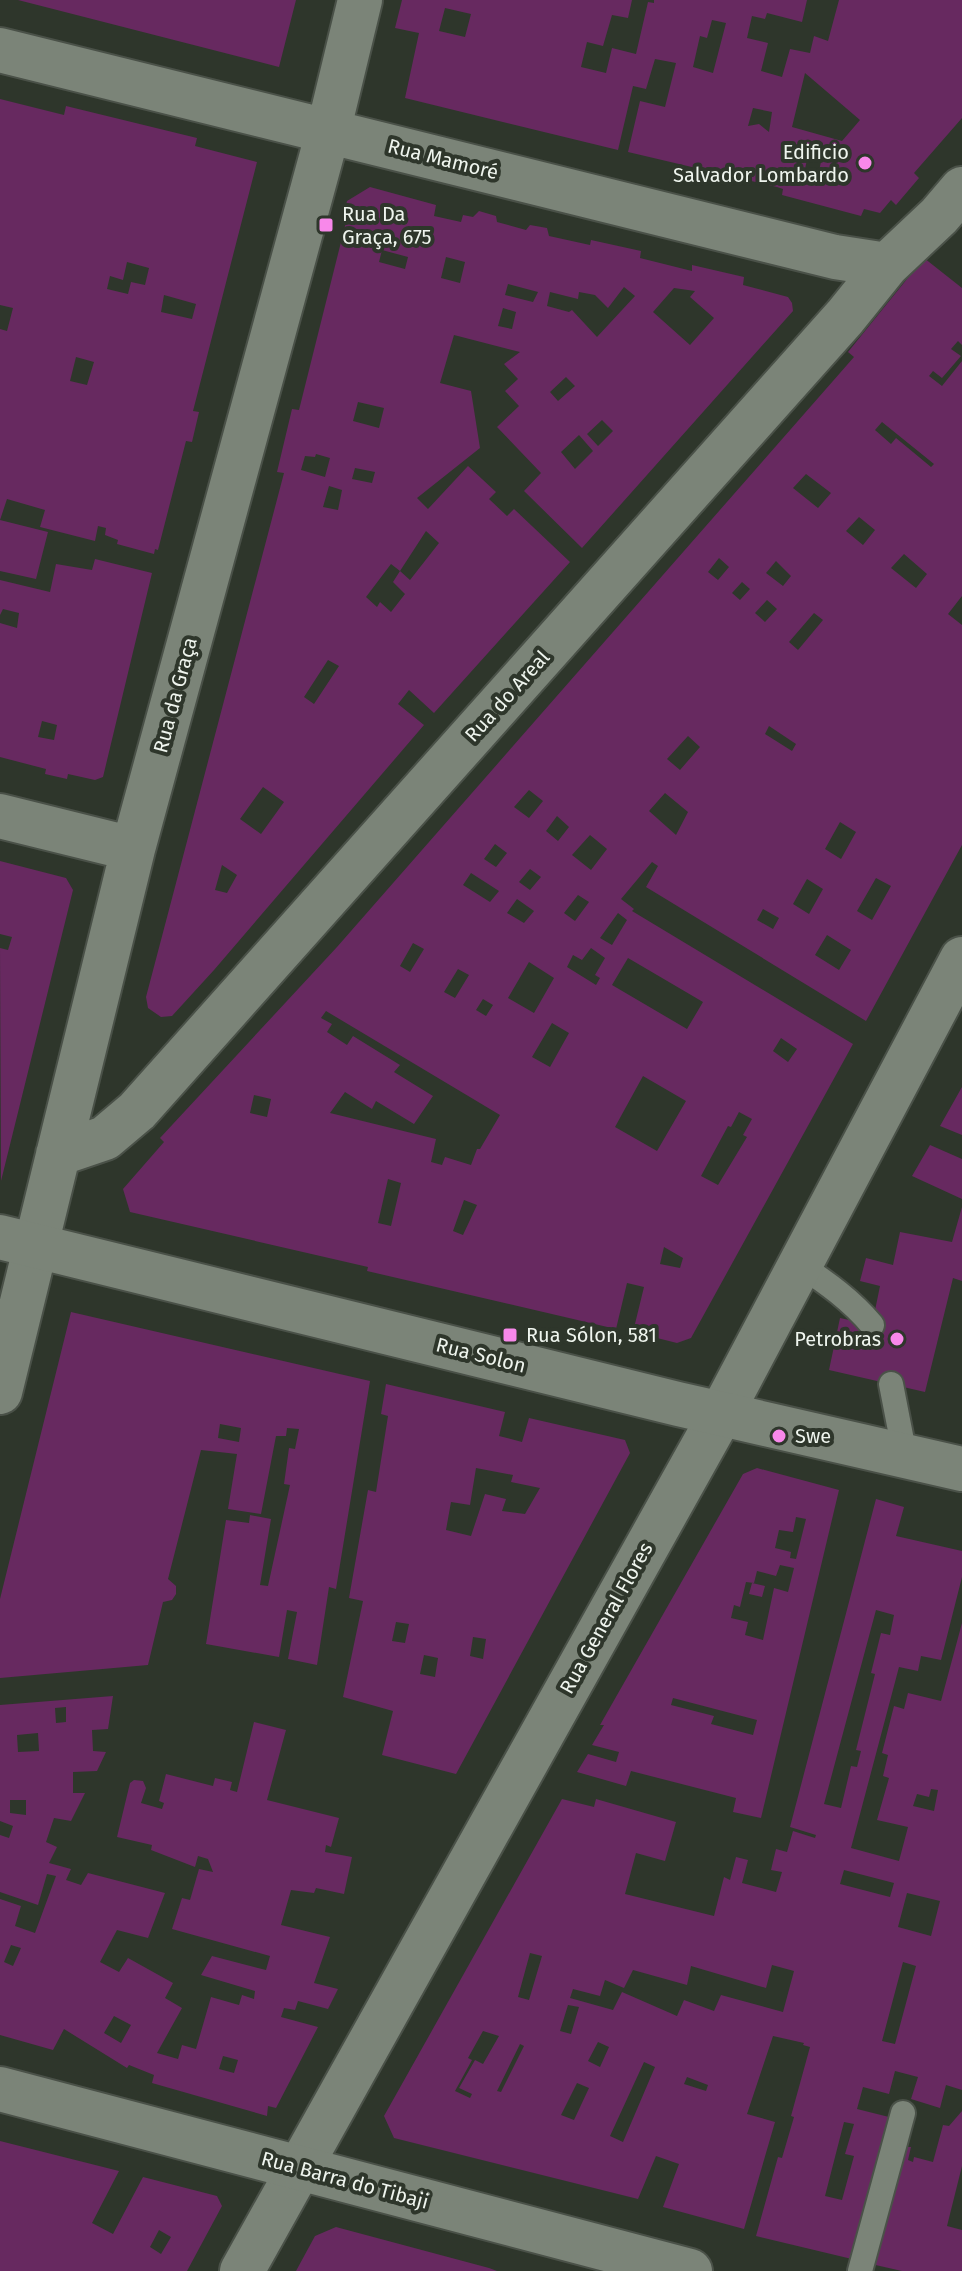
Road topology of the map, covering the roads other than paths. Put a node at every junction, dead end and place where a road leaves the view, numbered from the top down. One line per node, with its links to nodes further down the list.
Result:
1 (360, 0): 3 (street, Rua da Graça)
2 (0, 50): 3 (street, Rua Mamoré)
3 (328, 132): 5 (street, Rua Mamoré); 7 (street, Rua da Graça)
4 (954, 208): 5 (street, Rua do Areal)
5 (887, 265): 9 (street, Rua do Areal)
6 (0, 816): 7 (street)
7 (133, 849): 9 (street, Rua da Graça)
8 (962, 959): 11 (street, Rua General Flores)
9 (58, 1154): 10 (street, Rua da Graça)
10 (18, 1242): 14 (street, Rua da Graça); 15 (street, Rua Solon)
11 (800, 1265): 12 (lane); 15 (street, Rua General Flores)
12 (872, 1325)
13 (891, 1384): 16 (lane)
14 (0, 1392)
15 (721, 1414): 16 (street, Rua Solon); 20 (street, Rua General Flores)
16 (905, 1456): 17 (street, Rua Solon)
17 (962, 1469)
18 (0, 2089): 20 (street, Rua Barra do Tibaji)
19 (903, 2113): 23 (lane)
20 (297, 2168): 21 (street, Rua General Flores); 22 (street, Rua Barra do Tibaji)
21 (242, 2271)
22 (690, 2271)
23 (860, 2271)

